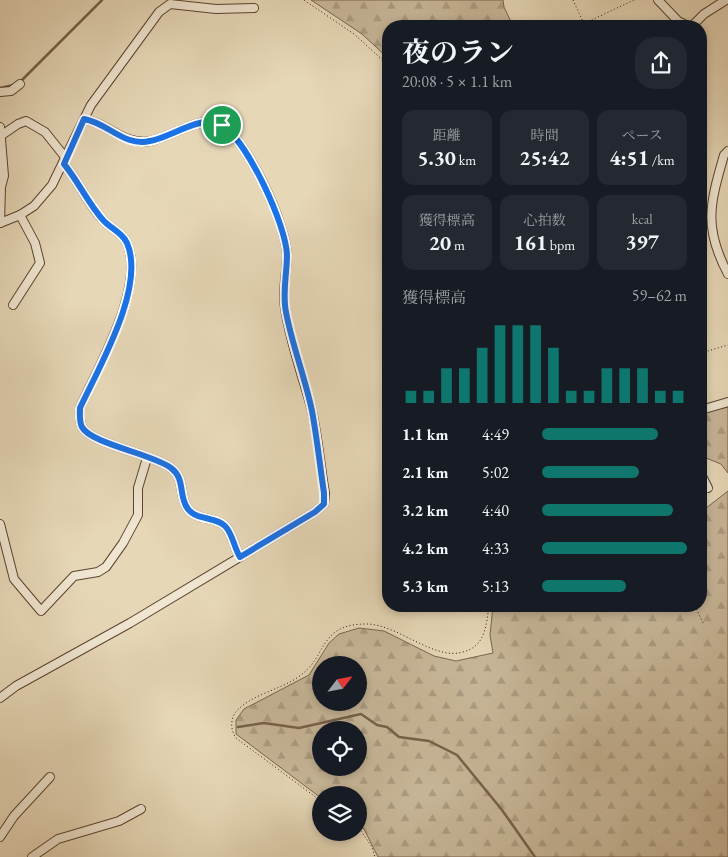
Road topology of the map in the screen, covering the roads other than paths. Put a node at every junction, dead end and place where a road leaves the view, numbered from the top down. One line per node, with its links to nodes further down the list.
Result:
1 (658, 0): 4 (street)
2 (726, 0): 5 (street)
3 (254, 8): 8 (street)
4 (677, 20)
5 (697, 20)
6 (20, 84): 7 (street)
7 (0, 92)
8 (84, 119): 11 (street); 21 (street)
9 (1, 131): 11 (street); 12 (street)
10 (728, 151): 15 (street)
11 (64, 160): 13 (street); 19 (street)
12 (2, 165): 14 (street)
13 (20, 215): 14 (street); 16 (street)
14 (0, 223)
15 (728, 274)
16 (13, 305)
17 (728, 402): 18 (street)
18 (707, 408)
19 (147, 458): 20 (street); 21 (street)
20 (0, 524)
21 (240, 557): 22 (street)
22 (0, 698)
23 (50, 777): 25 (street)
24 (141, 809): 26 (street)
25 (0, 837)
26 (32, 857)

